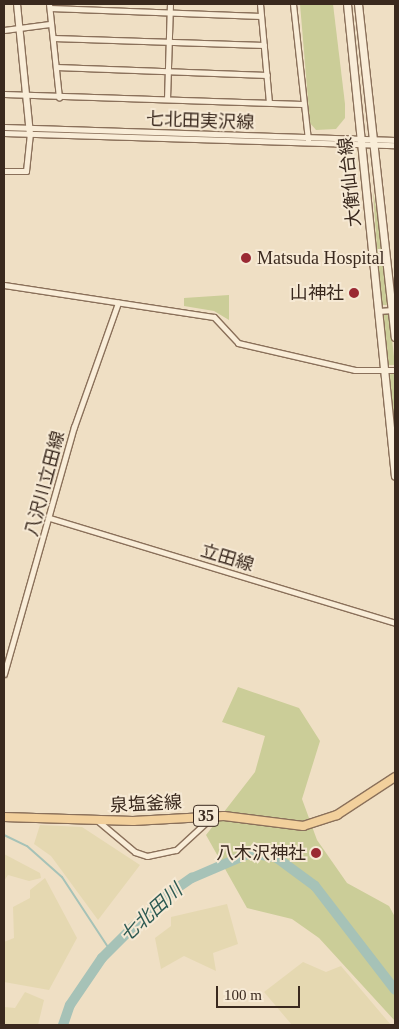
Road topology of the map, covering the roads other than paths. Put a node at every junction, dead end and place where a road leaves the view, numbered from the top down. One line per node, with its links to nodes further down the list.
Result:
1 (16, 4): 12 (street)
2 (170, 4): 8 (street)
3 (260, 4): 9 (street)
4 (293, 4): 24 (street)
5 (346, 4): 30 (main road, 大衡仙台線)
6 (358, 4): 31 (main road, 大衡仙台線)
7 (49, 6): 8 (street); 10 (street)
8 (170, 13): 9 (street); 14 (street)
9 (261, 16): 15 (street)
10 (50, 24): 12 (street); 13 (street)
11 (4, 30): 12 (street)
12 (19, 30): 20 (street)
13 (53, 38): 14 (street); 16 (street)
14 (169, 42): 15 (street); 17 (street)
15 (264, 46): 18 (street)
16 (56, 67): 17 (street); 21 (street)
17 (168, 71): 18 (street); 22 (street)
18 (267, 75): 23 (street)
19 (4, 94): 20 (street)
20 (26, 96): 21 (street); 26 (street)
21 (58, 97): 22 (street)
22 (167, 99): 23 (street)
23 (269, 103): 24 (street)
24 (302, 104): 28 (street)
25 (4, 128): 26 (street)
26 (30, 131): 27 (street); 28 (street); 33 (street)
27 (4, 133)
28 (308, 140): 30 (street)
29 (395, 140): 31 (street)
30 (361, 142): 31 (street); 37 (main road, 大衡仙台線)
31 (372, 142): 32 (street); 36 (main road, 大衡仙台線)
32 (395, 145)
33 (4, 171)
34 (4, 285): 35 (street)
35 (118, 303): 40 (street); 42 (street, 八沢川立田線)
36 (393, 310): 37 (street); 38 (main road, 大衡仙台線)
37 (378, 311): 40 (main road, 大衡仙台線)
38 (395, 337)
39 (395, 370): 40 (street)
40 (384, 371): 41 (main road, 大衡仙台線)
41 (395, 476)
42 (50, 518): 43 (street, 立田線); 44 (street, 八沢川立田線)
43 (395, 624)
44 (4, 674)
45 (395, 777): 46 (main road, 泉塩釜線 / 35)
46 (212, 816): 48 (main road, 泉塩釜線 / 35); 48 (street)
47 (4, 817): 48 (main road, 泉塩釜線 / 35)
48 (98, 821)

